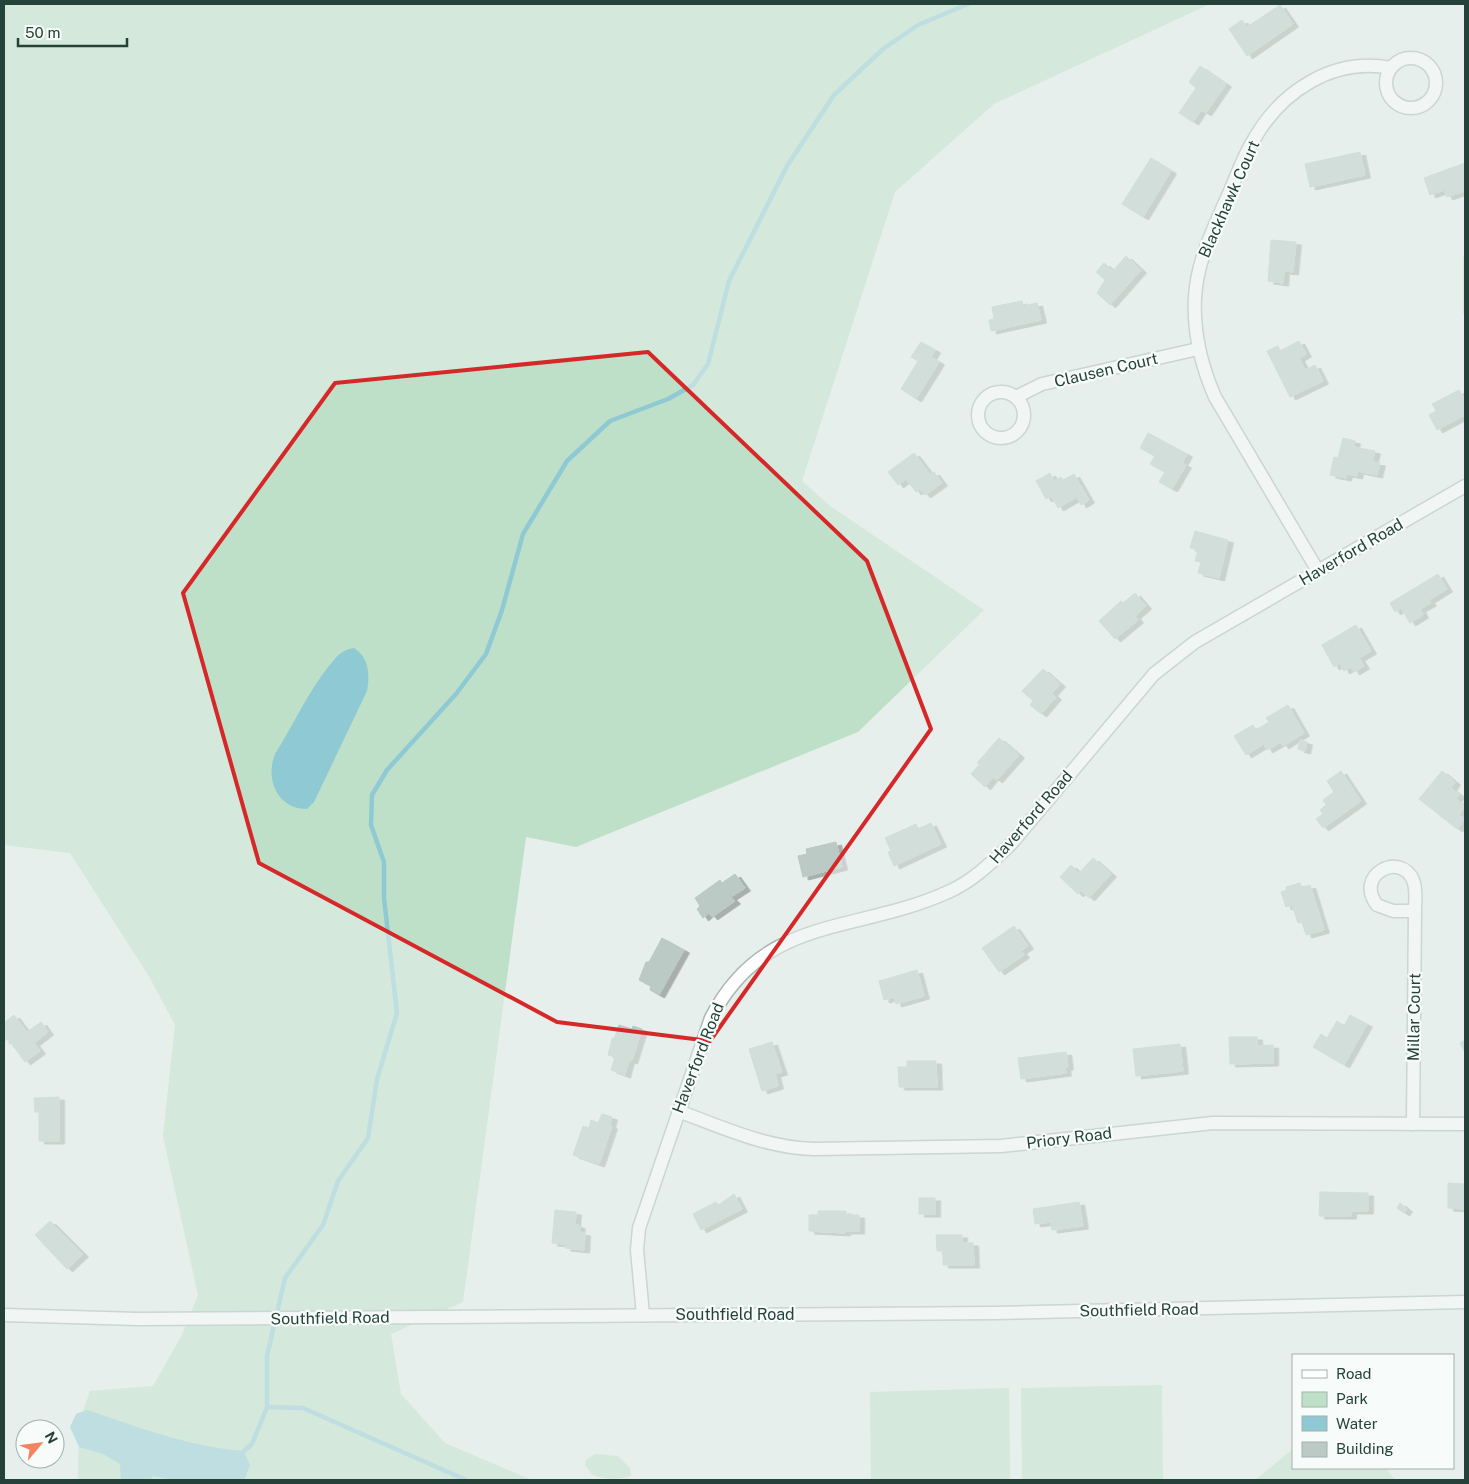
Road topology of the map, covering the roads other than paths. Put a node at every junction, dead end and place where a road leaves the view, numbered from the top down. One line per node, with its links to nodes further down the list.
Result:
1 (1391, 68): 2 (street, Blackhawk Court)
2 (1198, 349): 3 (street, Clausen Court); 5 (street, Blackhawk Court)
3 (1016, 397)
4 (1465, 486): 5 (street, Haverford Road)
5 (1318, 572): 7 (street, Haverford Road)
6 (1415, 911): 8 (street, Millar Court)
7 (678, 1111): 8 (street, Priory Road); 12 (street, Haverford Road)
8 (1413, 1124): 9 (street, Priory Road)
9 (1465, 1124)
10 (1465, 1302): 12 (street, Southfield Road)
11 (4, 1315): 12 (street, Southfield Road)
12 (642, 1315)

